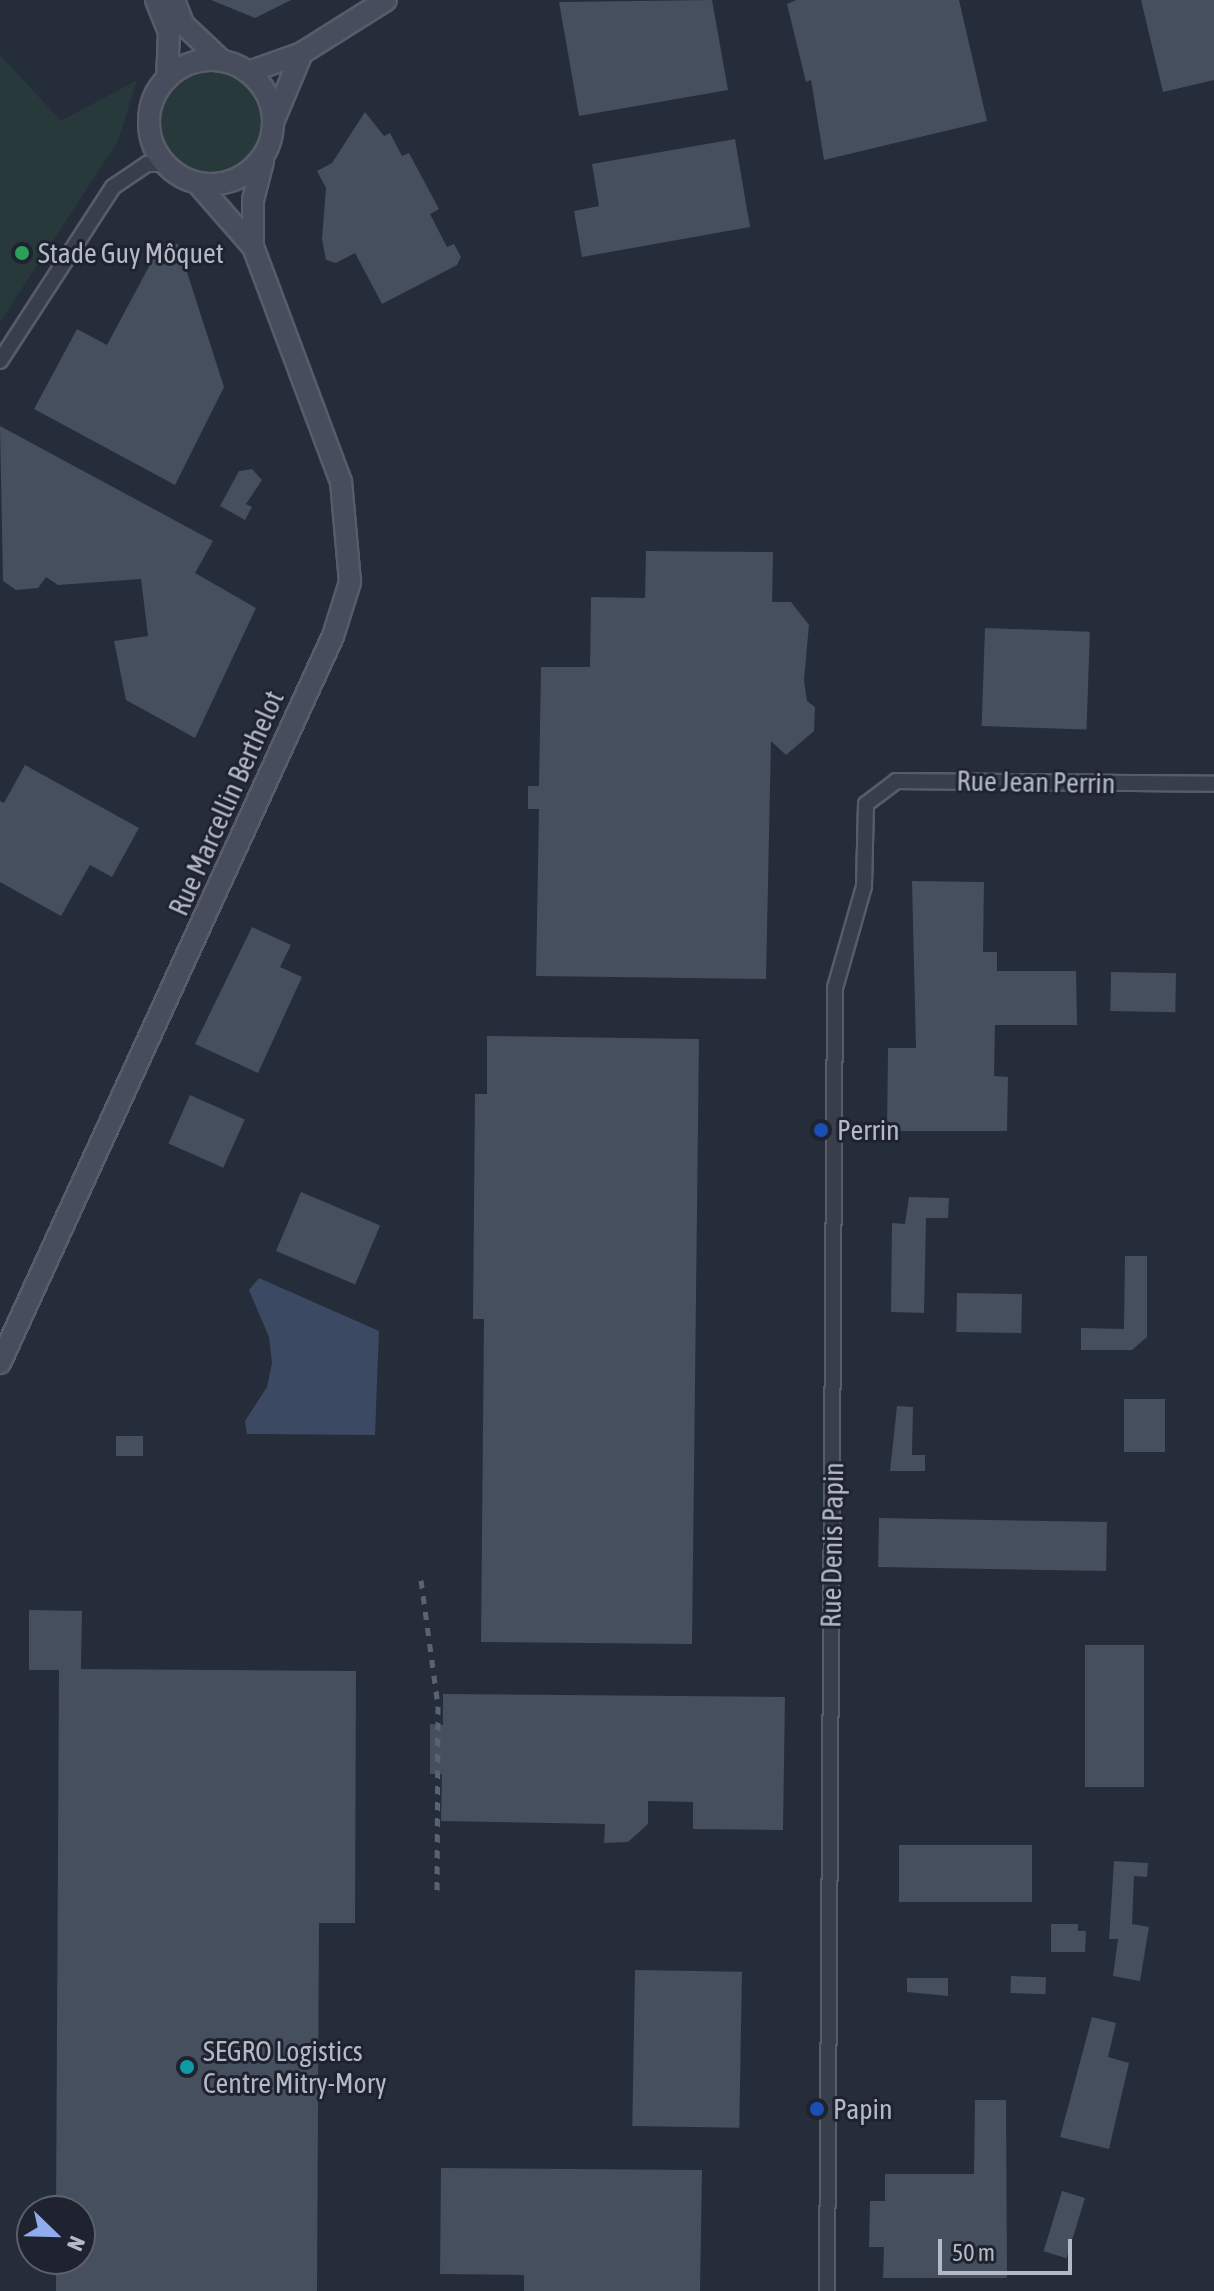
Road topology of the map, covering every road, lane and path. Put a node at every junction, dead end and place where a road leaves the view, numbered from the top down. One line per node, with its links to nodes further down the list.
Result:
1 (156, 0): 7 (street)
2 (174, 0): 5 (street)
3 (386, 0): 4 (street)
4 (302, 53): 6 (street); 8 (street)
5 (221, 60): 6 (street); 7 (street)
6 (249, 72): 8 (street)
7 (167, 78): 10 (street)
8 (274, 120): 9 (street)
9 (264, 157): 11 (street); 12 (street, Rue Marcellin Berthelot)
10 (165, 164): 11 (street); 13 (street)
11 (198, 184): 12 (street, Rue Marcellin Berthelot)
12 (253, 247): 16 (street, Rue Marcellin Berthelot)
13 (0, 361)
14 (1214, 784): 15 (street, Rue Jean Perrin)
15 (866, 804): 17 (street, Rue Denis Papin)
16 (0, 1363)
17 (827, 2291)

